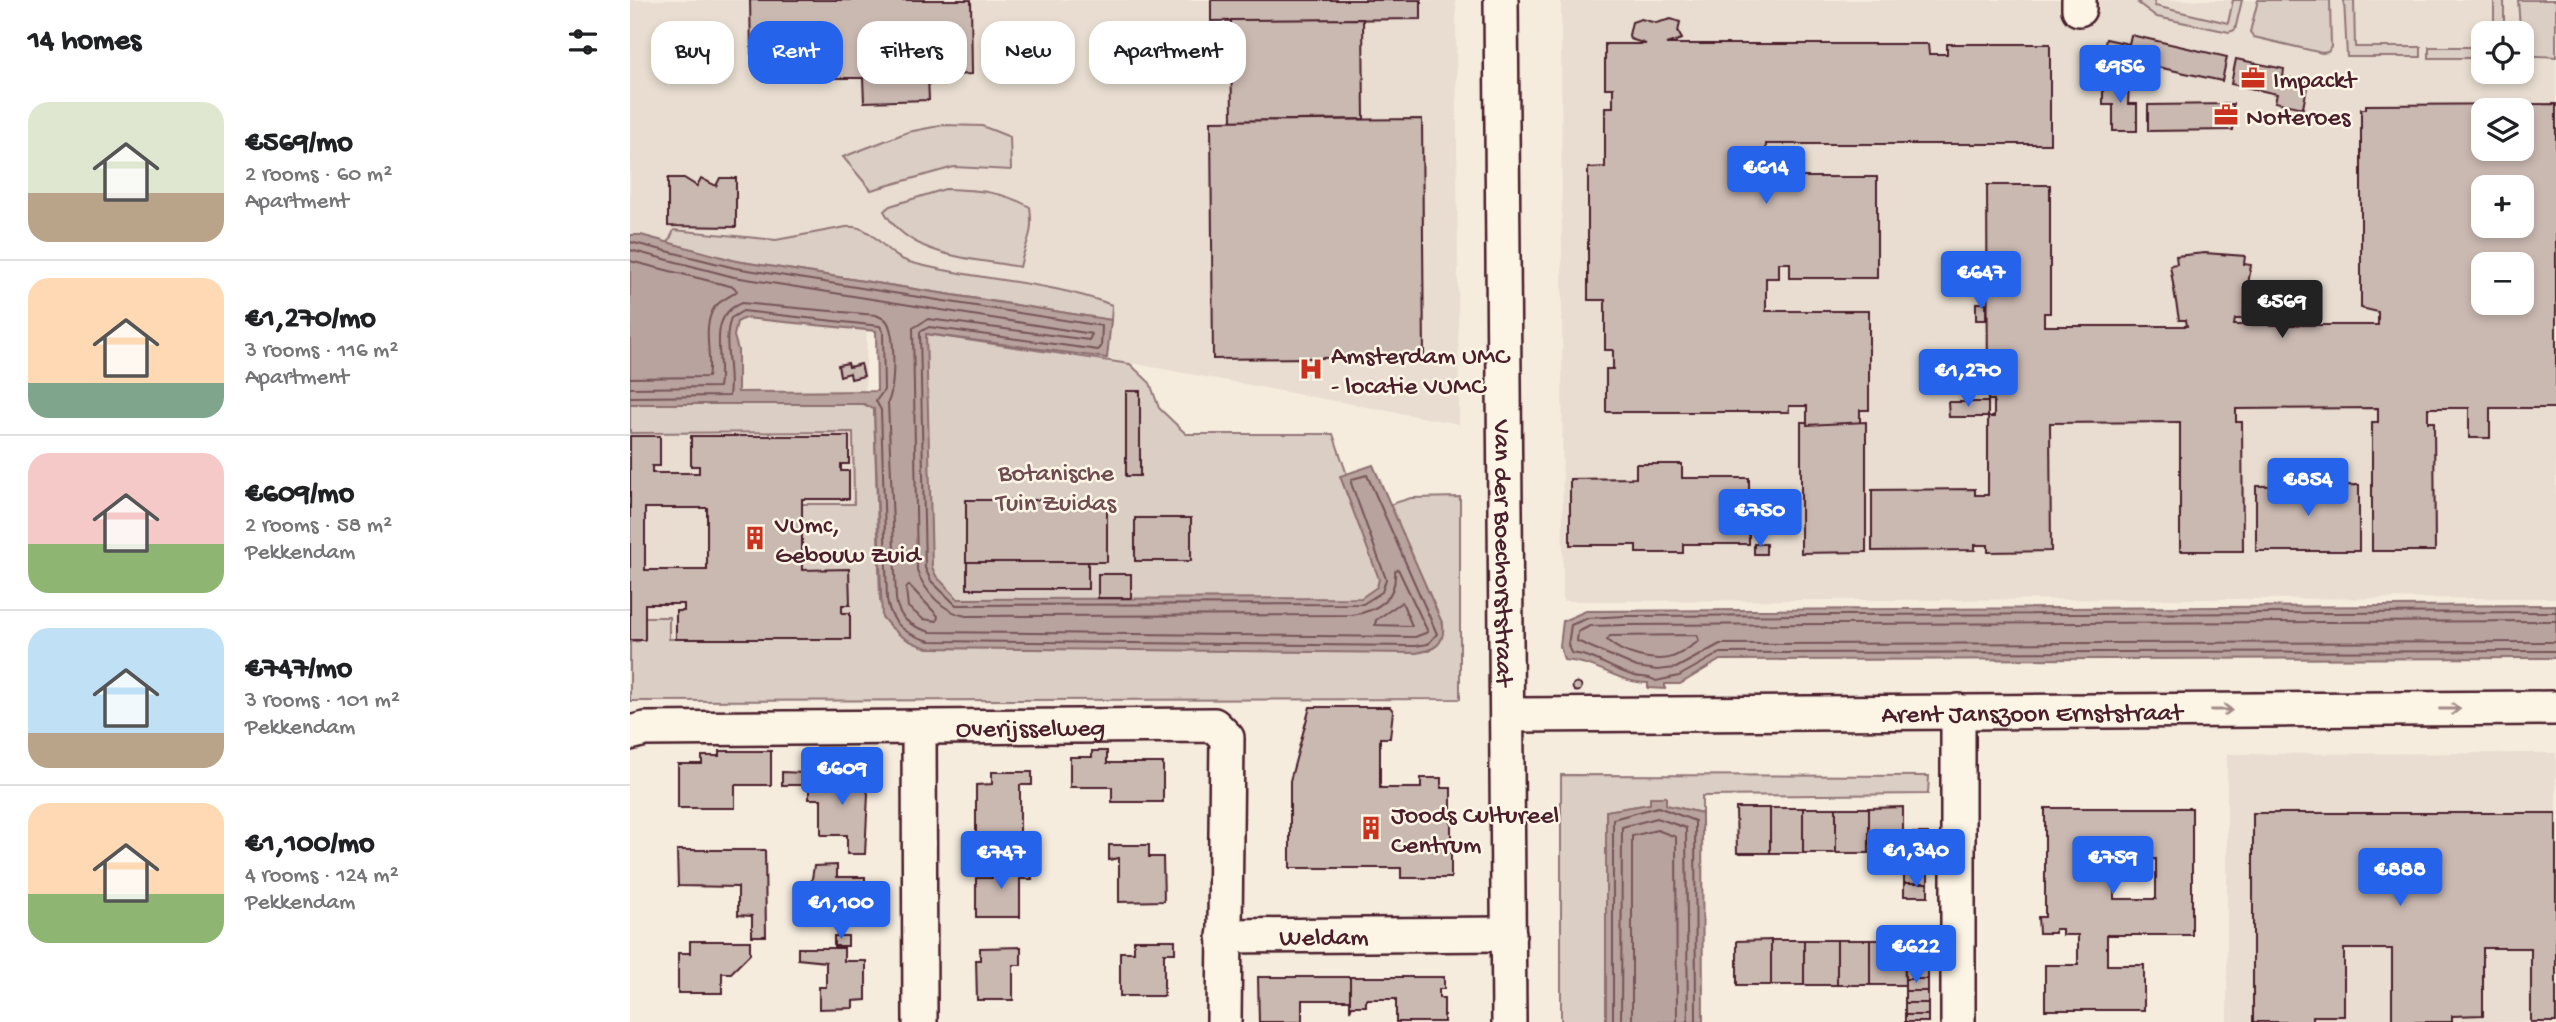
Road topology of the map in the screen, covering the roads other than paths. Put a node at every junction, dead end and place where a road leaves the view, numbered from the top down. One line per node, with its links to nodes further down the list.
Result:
1 (1501, 0): 4 (street, Van der Boechorststraat)
2 (2556, 708): 3 (street, Arent Janszoon Ernststraat, one-way to 2)
3 (1958, 711): 4 (street, Arent Janszoon Ernststraat); 12 (street)
4 (1508, 715): 7 (street, Van der Boechorststraat)
5 (919, 727): 6 (street, Overijsselweg); 8 (street, Overijsselweg); 9 (street)
6 (630, 733)
7 (1509, 934): 8 (street, Weldam); 11 (street, Van der Boechorststraat)
8 (1224, 936): 10 (street)
9 (920, 1022)
10 (1224, 1022)
11 (1509, 1022)
12 (1958, 1022)

